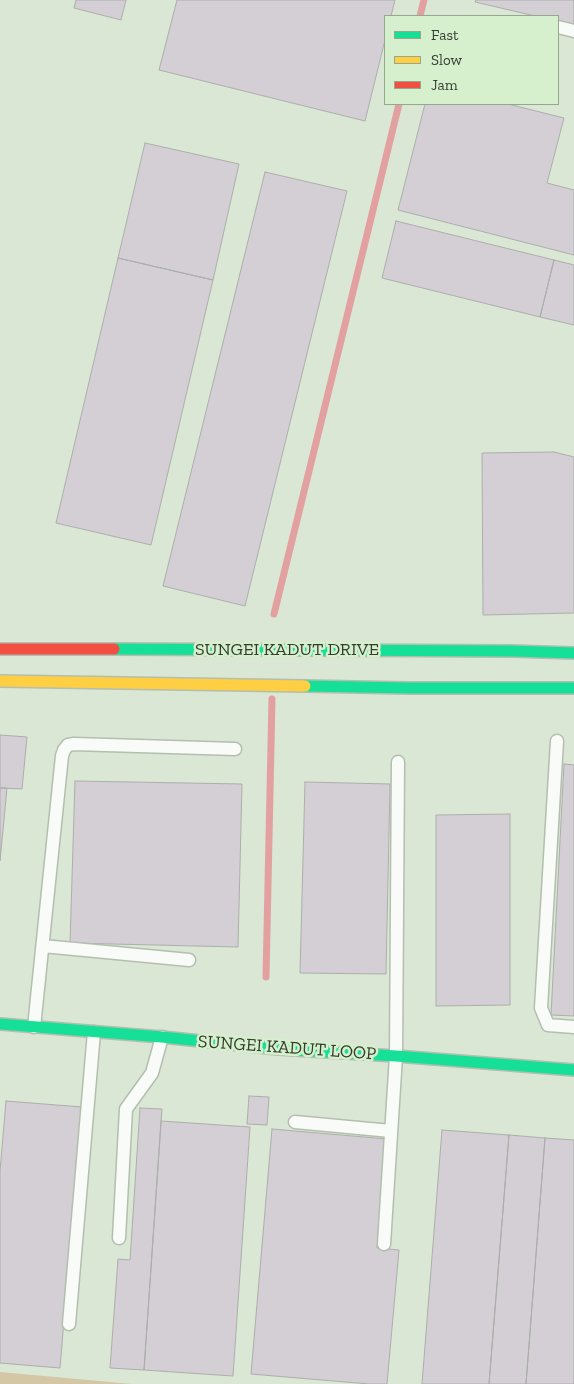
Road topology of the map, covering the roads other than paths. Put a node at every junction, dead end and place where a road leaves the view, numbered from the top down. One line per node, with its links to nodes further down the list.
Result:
1 (559, 27): 2 (lane)
2 (574, 31)
3 (0, 649): 4 (main road, SUNGEI KADUT DRIVE)
4 (574, 653)
5 (0, 681): 6 (main road, SUNGEI KADUT DRIVE)
6 (574, 688)
7 (557, 741): 13 (lane)
8 (235, 749): 10 (lane)
9 (398, 762): 17 (lane)
10 (43, 946): 11 (lane); 14 (lane)
11 (189, 960)
12 (0, 1024): 14 (main road, SUNGEI KADUT LOOP)
13 (574, 1026)
14 (34, 1027): 15 (main road, SUNGEI KADUT LOOP)
15 (94, 1032): 16 (main road, SUNGEI KADUT LOOP); 23 (lane)
16 (162, 1037): 17 (main road, SUNGEI KADUT LOOP); 21 (lane)
17 (396, 1056): 18 (main road, SUNGEI KADUT LOOP); 20 (lane)
18 (574, 1070)
19 (295, 1122): 20 (lane)
20 (391, 1131): 22 (lane)
21 (119, 1238)
22 (384, 1244)
23 (69, 1324)

